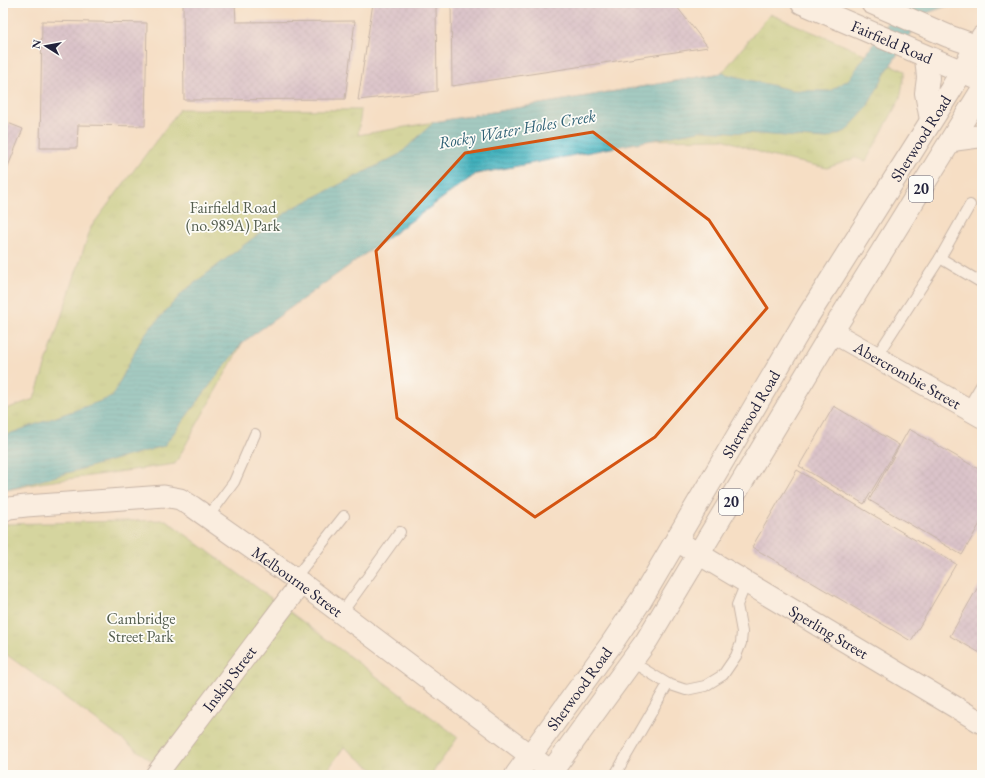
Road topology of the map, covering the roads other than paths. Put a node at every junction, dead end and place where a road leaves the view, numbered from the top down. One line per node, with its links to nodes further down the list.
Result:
1 (802, 3): 4 (main road, Fairfield Road)
2 (872, 3): 3 (main road, Fairfield Road)
3 (980, 44): 5 (main road, Sherwood Road / 20)
4 (921, 55): 5 (main road, Fairfield Road); 8 (main road)
5 (961, 71): 6 (main road, Fairfield Road); 8 (main road, Sherwood Road / 20)
6 (982, 80)
7 (982, 90): 10 (main road, Sherwood Road / 20)
8 (931, 120): 23 (main road, Sherwood Road / 20)
9 (982, 136): 10 (main road)
10 (952, 140): 14 (main road, Sherwood Road / 20)
11 (970, 205): 12 (lane)
12 (940, 258): 13 (lane); 15 (lane)
13 (982, 283)
14 (832, 332): 15 (street, Abercrombie Street); 24 (main road, Sherwood Road / 20)
15 (876, 357): 17 (street, Abercrombie Street)
16 (982, 384): 17 (lane)
17 (975, 413)
18 (255, 434): 21 (lane)
19 (3, 511): 21 (street, Melbourne Street)
20 (344, 516): 25 (lane)
21 (208, 517): 25 (street, Melbourne Street)
22 (400, 532): 27 (lane)
23 (677, 541): 24 (street, Sperling Street); 31 (main road, Sherwood Road / 20)
24 (699, 555): 26 (street, Sperling Street); 28 (main road, Sherwood Road / 20)
25 (298, 580): 27 (street, Melbourne Street); 33 (street, Inskip Street)
26 (746, 583): 29 (lane); 30 (street, Sperling Street)
27 (341, 614): 31 (street, Melbourne Street)
28 (632, 662): 29 (lane); 32 (main road, Sherwood Road / 20)
29 (668, 684): 35 (lane)
30 (982, 723)
31 (530, 756): 32 (street, Melbourne Street); 34 (main road, Sherwood Road / 20)
32 (552, 774)
33 (156, 775)
34 (516, 775)
35 (614, 775)

